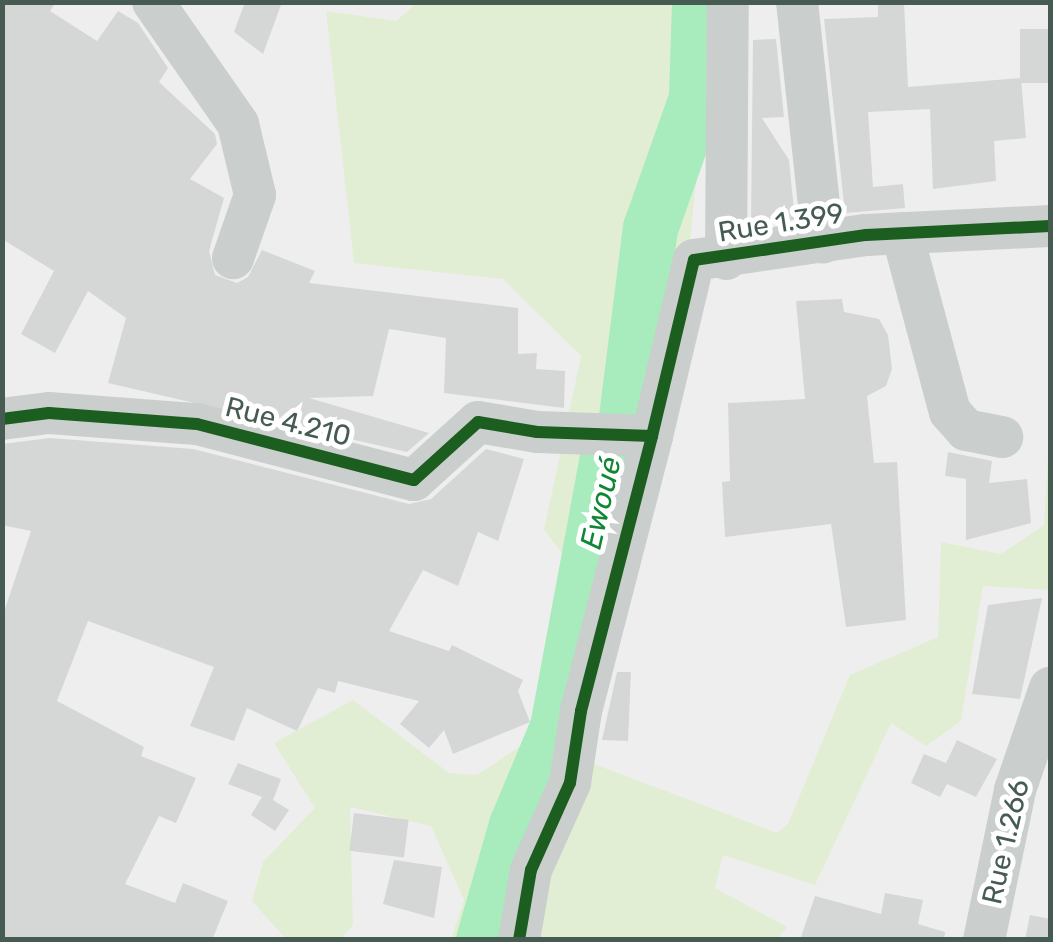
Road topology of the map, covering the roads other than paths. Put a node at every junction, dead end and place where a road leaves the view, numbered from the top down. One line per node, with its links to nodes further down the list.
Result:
1 (153, 2): 7 (street)
2 (728, 2): 8 (street)
3 (797, 2): 6 (street)
4 (1050, 226): 5 (street, Rue 1.399)
5 (902, 234): 6 (street, Rue 1.399); 11 (street)
6 (824, 243): 8 (street, Rue 1.399)
7 (233, 258)
8 (726, 258): 10 (street, Rue 1.399)
9 (2, 419): 10 (street, Rue 4.210)
10 (646, 435): 13 (street)
11 (1002, 436)
12 (1050, 688): 14 (street, Rue 1.266)
13 (519, 940)
14 (984, 940)

